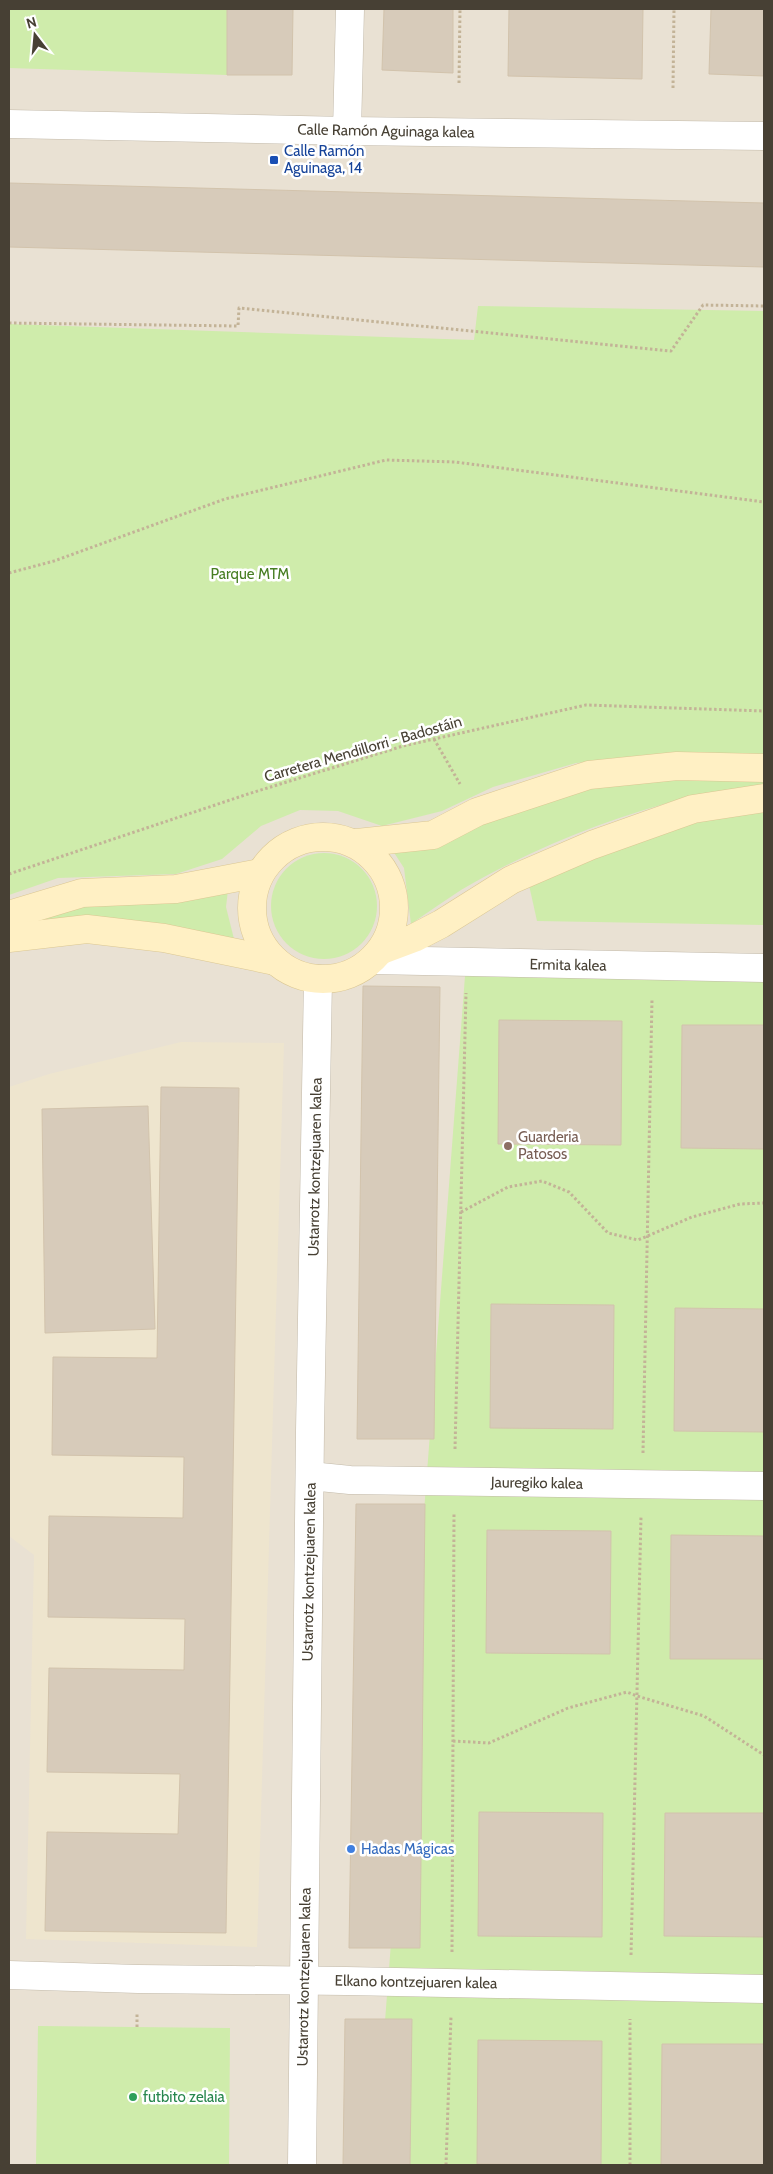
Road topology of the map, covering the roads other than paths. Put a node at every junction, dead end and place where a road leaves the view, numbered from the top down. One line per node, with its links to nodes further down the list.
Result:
1 (350, 9): 3 (street)
2 (9, 124): 3 (street, Calle Ramón Aguinaga kalea)
3 (347, 131): 4 (street, Calle Ramón Aguinaga kalea)
4 (764, 136)
5 (764, 768): 7 (street)
6 (764, 798): 11 (street)
7 (357, 843): 8 (street); 11 (street)
8 (260, 874): 9 (street); 12 (street)
9 (9, 915)
10 (9, 938): 12 (street)
11 (377, 955): 13 (street, Ermita kalea); 14 (street)
12 (275, 961): 14 (street)
13 (764, 968)
14 (318, 979): 15 (street, Ustarrotz kontzejuaren kalea)
15 (310, 1476): 16 (street, Jauregiko kalea); 18 (street, Ustarrotz kontzejuaren kalea)
16 (764, 1486)
17 (9, 1975): 18 (street, Elkano kontzejuaren kalea)
18 (304, 1981): 19 (street, Elkano kontzejuaren kalea); 20 (street, Ustarrotz kontzejuaren kalea)
19 (764, 1990)
20 (302, 2165)

